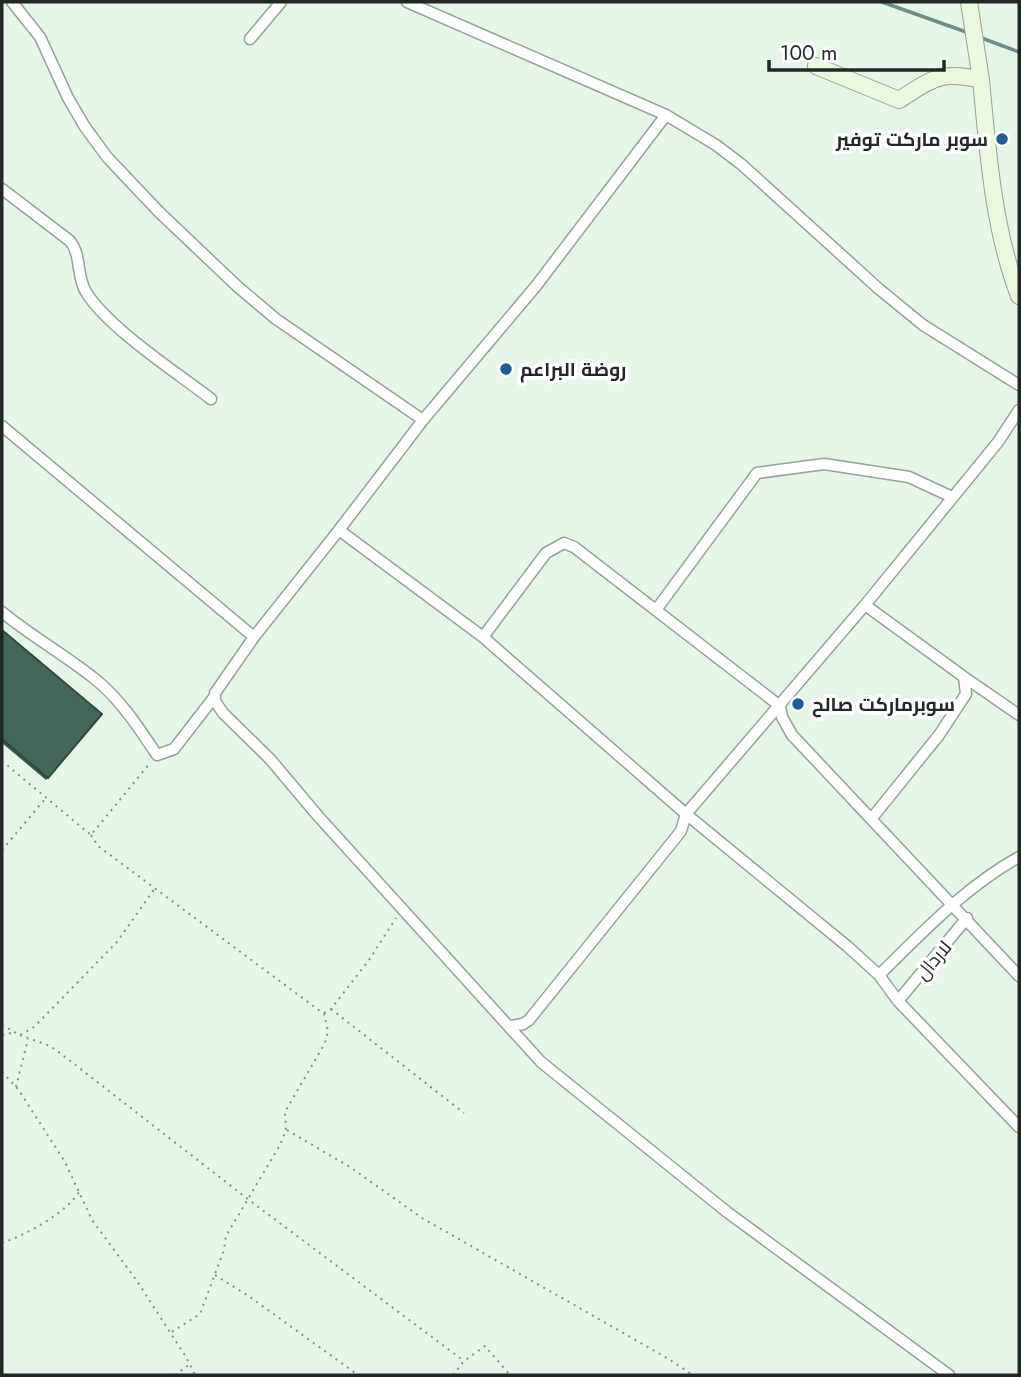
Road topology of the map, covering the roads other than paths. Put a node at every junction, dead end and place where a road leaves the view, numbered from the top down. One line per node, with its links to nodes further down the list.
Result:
1 (12, 2): 14 (street)
2 (281, 2): 5 (street)
3 (407, 2): 8 (street)
4 (969, 6): 7 (street)
5 (250, 39)
6 (817, 66): 7 (street)
7 (981, 80): 10 (street)
8 (666, 116): 11 (street); 14 (street)
9 (2, 189): 12 (street)
10 (1019, 296)
11 (1019, 386)
12 (211, 399)
13 (1019, 410): 16 (street)
14 (423, 420): 17 (street)
15 (2, 426): 21 (street)
16 (952, 497): 18 (street); 19 (street)
17 (339, 530): 21 (street); 22 (street)
18 (865, 605): 23 (street); 25 (street)
19 (656, 610): 22 (street); 25 (street)
20 (2, 612): 24 (street)
21 (254, 637): 24 (street)
22 (483, 637): 27 (street)
23 (964, 677): 26 (street); 28 (street)
24 (215, 696): 36 (street)
25 (780, 706): 27 (street); 28 (street)
26 (1019, 715)
27 (686, 814): 32 (street); 35 (street)
28 (872, 818): 30 (street)
29 (1019, 857): 30 (street)
30 (952, 904): 31 (street); 32 (street)
31 (967, 918): 33 (street); 34 (street, لاردال)
32 (879, 975): 34 (street)
33 (1019, 975)
34 (898, 1001): 38 (street)
35 (528, 1020): 36 (street); 37 (street)
36 (510, 1026): 37 (street)
37 (527, 1046): 39 (street)
38 (1019, 1127)
39 (949, 1375)

